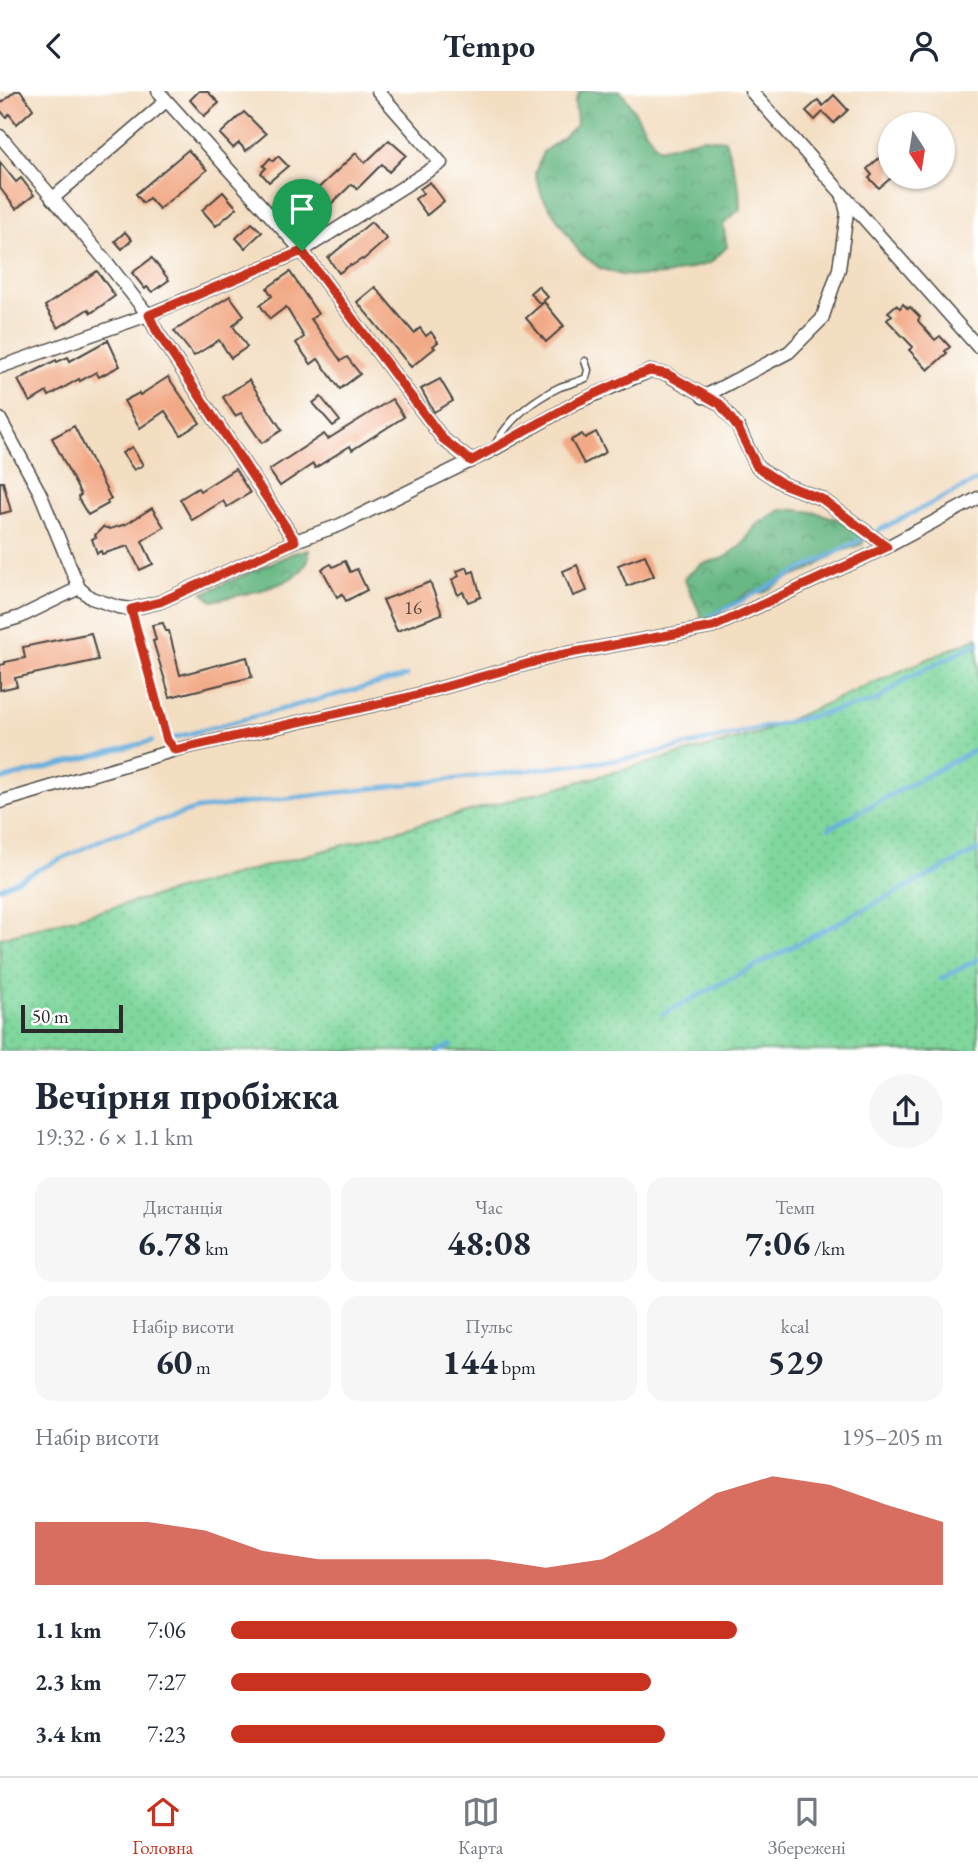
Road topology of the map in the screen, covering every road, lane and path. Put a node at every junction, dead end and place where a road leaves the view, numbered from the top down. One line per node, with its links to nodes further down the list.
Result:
1 (378, 91): 7 (street)
2 (751, 91): 5 (street)
3 (162, 96): 6 (street); 7 (street)
4 (0, 136): 6 (street)
5 (842, 194): 9 (street); 12 (street)
6 (52, 199): 8 (street)
7 (302, 251): 8 (street); 15 (street)
8 (149, 315): 11 (street); 17 (street)
9 (978, 347)
10 (584, 361): 14 (lane)
11 (0, 367)
12 (703, 397): 14 (street); 18 (street)
13 (0, 419): 19 (street)
14 (491, 451): 15 (street)
15 (471, 461): 17 (street)
16 (978, 498): 18 (street)
17 (295, 541): 20 (street)
18 (887, 547): 22 (street)
19 (79, 588): 20 (street); 21 (street)
20 (131, 609): 22 (lane)
21 (0, 623)
22 (175, 750): 23 (street)
23 (0, 802)

